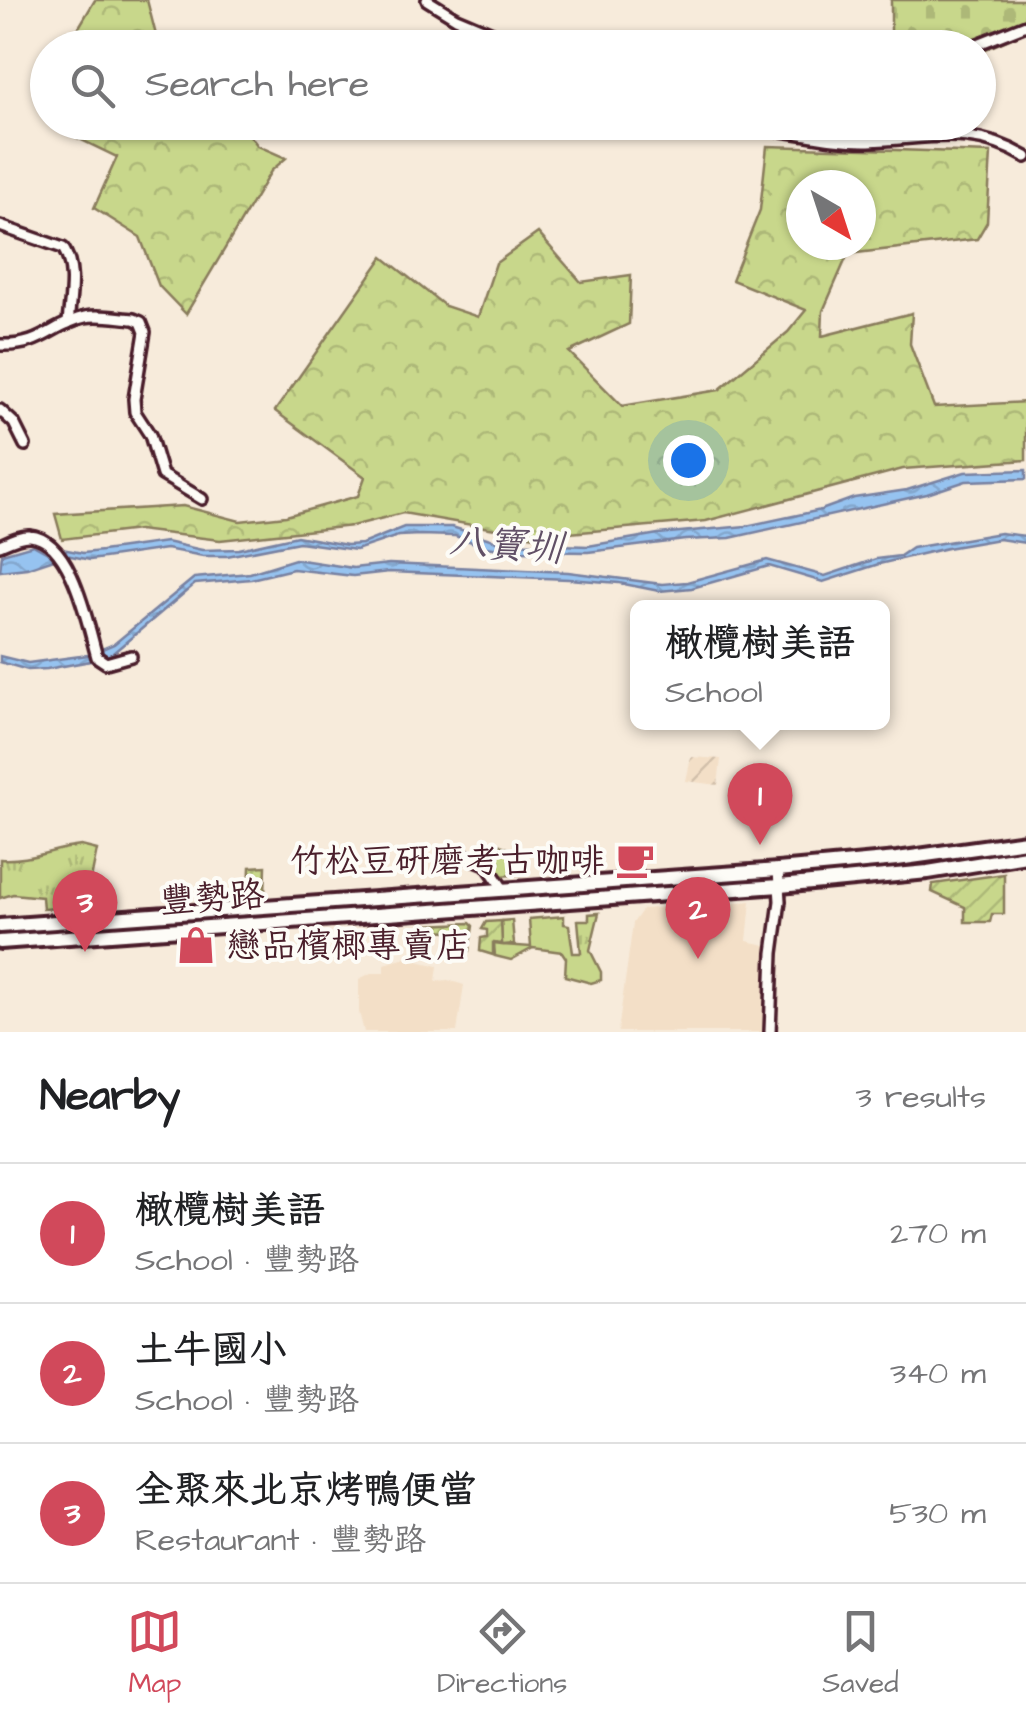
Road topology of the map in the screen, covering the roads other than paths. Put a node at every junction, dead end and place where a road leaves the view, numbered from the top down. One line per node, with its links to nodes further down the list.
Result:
1 (427, 0): 3 (street)
2 (1026, 25): 4 (street)
3 (485, 30)
4 (996, 37)
5 (985, 140): 6 (street)
6 (1026, 157)
7 (0, 226): 8 (street)
8 (68, 323): 9 (street); 12 (street)
9 (0, 345)
10 (0, 410): 11 (street)
11 (25, 445)
12 (202, 499)
13 (0, 545): 14 (street)
14 (131, 656)
15 (1026, 842): 18 (main road, 豐勢路)
16 (466, 856): 21 (street)
17 (1026, 856): 20 (main road, 豐勢路)
18 (778, 870): 19 (main road, 豐勢路); 20 (street)
19 (631, 880): 21 (main road, 豐勢路); 22 (street)
20 (780, 886): 22 (main road, 豐勢路); 25 (street)
21 (504, 890): 23 (main road, 豐勢路)
22 (637, 896): 24 (main road, 豐勢路)
23 (0, 926)
24 (0, 942)
25 (770, 1032)

